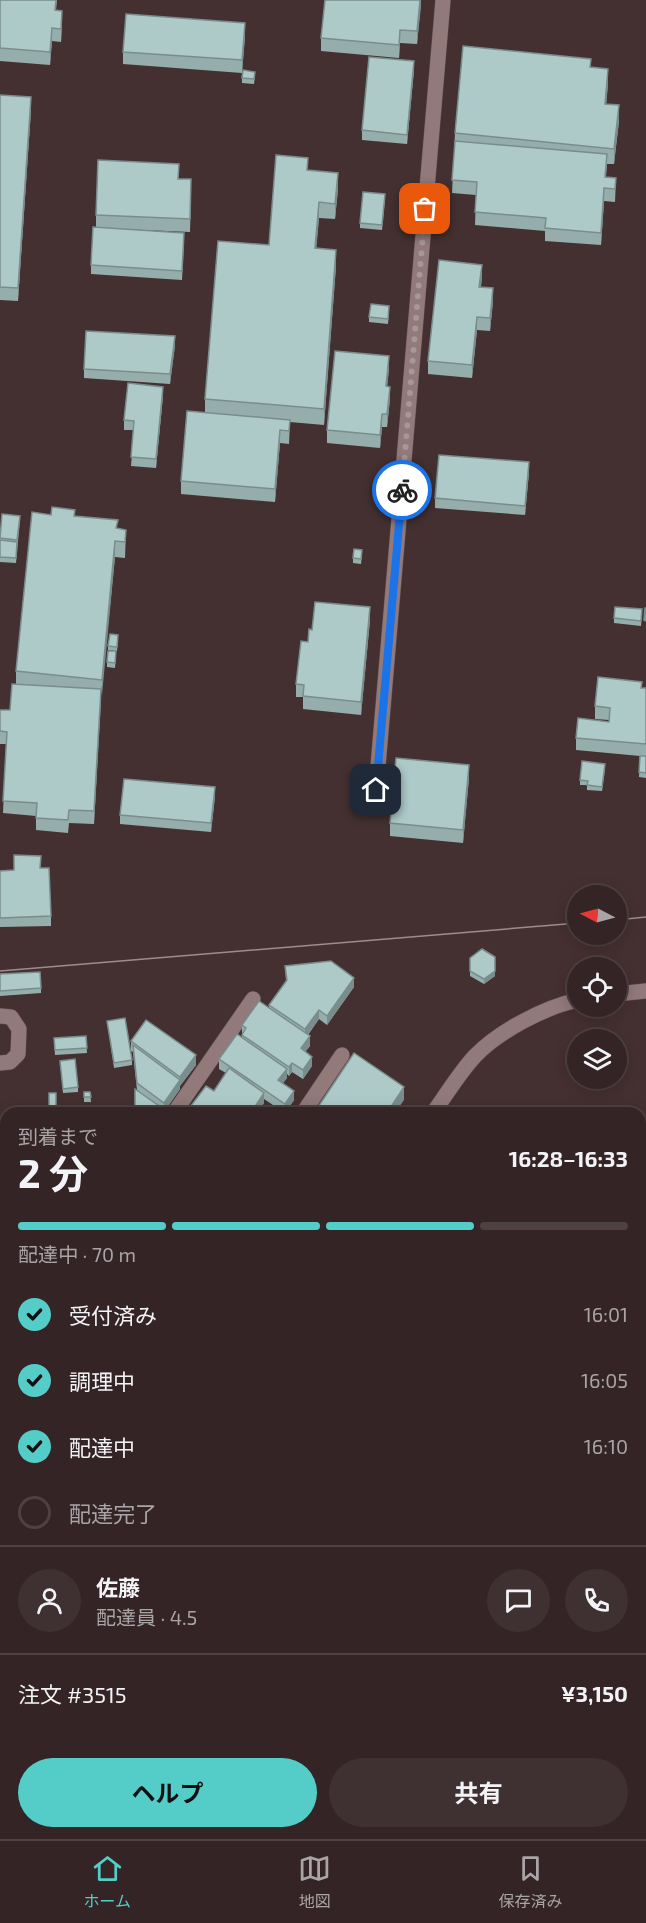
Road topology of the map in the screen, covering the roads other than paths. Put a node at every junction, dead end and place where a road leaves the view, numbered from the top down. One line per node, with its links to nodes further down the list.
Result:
1 (443, 0): 2 (street)
2 (376, 790)
3 (646, 992): 4 (street)
4 (627, 993)
5 (253, 999): 10 (street)
6 (567, 1002): 12 (street)
7 (0, 1016): 9 (street)
8 (342, 1055): 11 (street)
9 (0, 1063)
10 (178, 1107)
11 (307, 1107)
12 (437, 1107)

